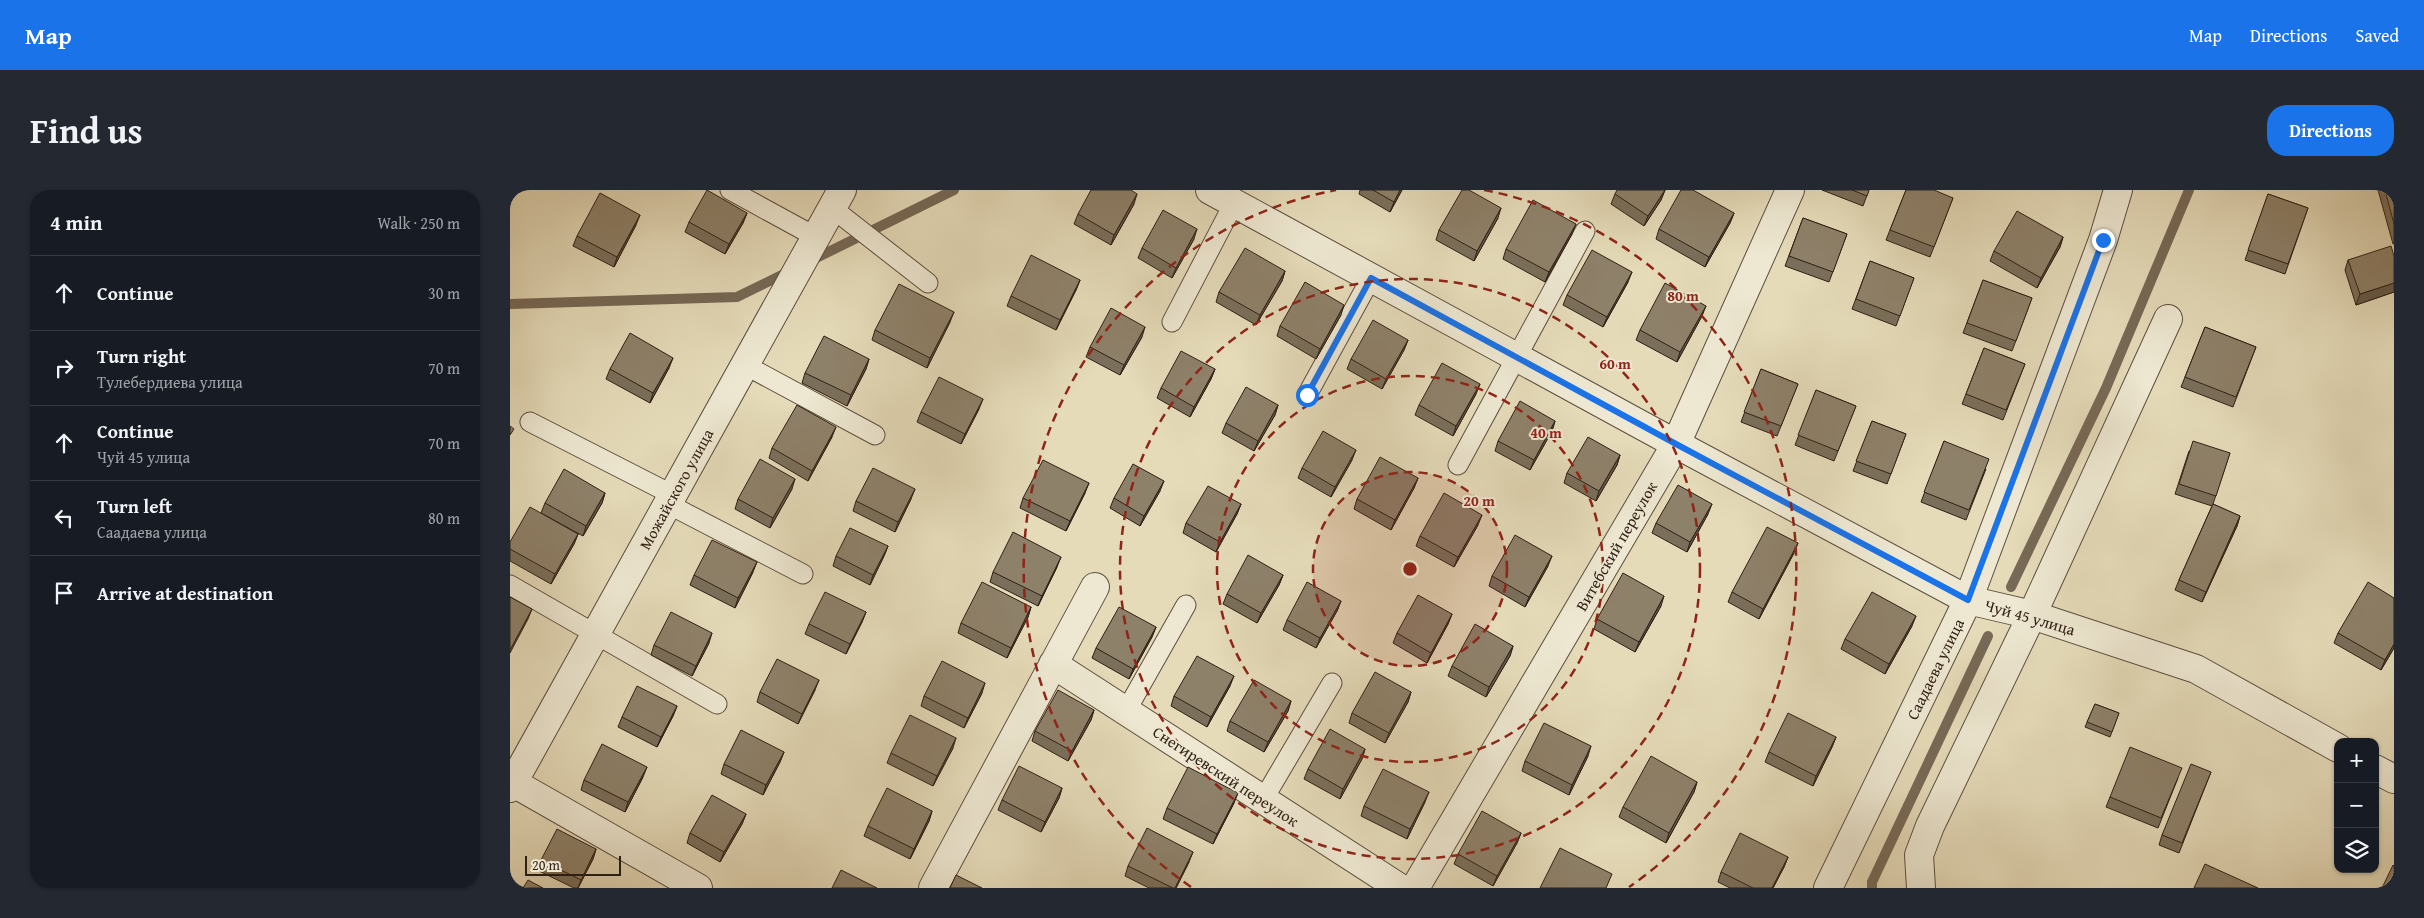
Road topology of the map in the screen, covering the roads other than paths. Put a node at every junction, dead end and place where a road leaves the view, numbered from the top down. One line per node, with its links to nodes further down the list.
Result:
1 (730, 190): 8 (lane)
2 (1210, 190): 6 (street, Чуй 45 улица)
3 (1790, 190): 18 (street, Витебский переулок)
4 (2118, 190): 24 (street, Саадаева улица)
5 (837, 199): 8 (street, Можайского улица); 10 (lane)
6 (1234, 203): 9 (street, Чуй 45 улица); 12 (lane)
7 (1585, 231): 13 (lane)
8 (816, 237): 14 (street, Можайского улица)
9 (1371, 278): 13 (street, Чуй 45 улица); 15 (lane)
10 (928, 284)
11 (2168, 319): 26 (street)
12 (1172, 322)
13 (1517, 358): 18 (street, Чуй 45 улица); 19 (lane)
14 (745, 365): 17 (lane); 20 (street, Можайского улица)
15 (1307, 395)
16 (530, 422): 20 (lane)
17 (875, 435)
18 (1676, 444): 24 (street, Чуй 45 улица); 40 (street, Витебский переулок)
19 (1458, 465)
20 (671, 499): 21 (lane); 27 (street, Можайского улица)
21 (803, 574)
22 (510, 584): 27 (lane)
23 (1095, 588): 28 (street)
24 (1968, 600): 26 (street, Чуй 45 улица); 41 (street, Саадаева улица)
25 (1186, 605): 31 (lane)
26 (2032, 615): 32 (street, Чуй 45 улица); 42 (street)
27 (596, 634): 30 (lane); 35 (street, Можайского улица)
28 (1053, 664): 31 (street, Снегиревский переулок); 38 (street)
29 (1332, 683): 36 (lane)
30 (717, 704)
31 (1126, 711): 36 (street, Снегиревский переулок)
32 (2334, 746)
33 (2379, 771): 34 (street)
34 (2394, 779)
35 (511, 784): 37 (street)
36 (1264, 800): 39 (street, Снегиревский переулок)
37 (698, 888)
38 (933, 888)
39 (1400, 888)
40 (1415, 888)
41 (1828, 888)
42 (1921, 888)

